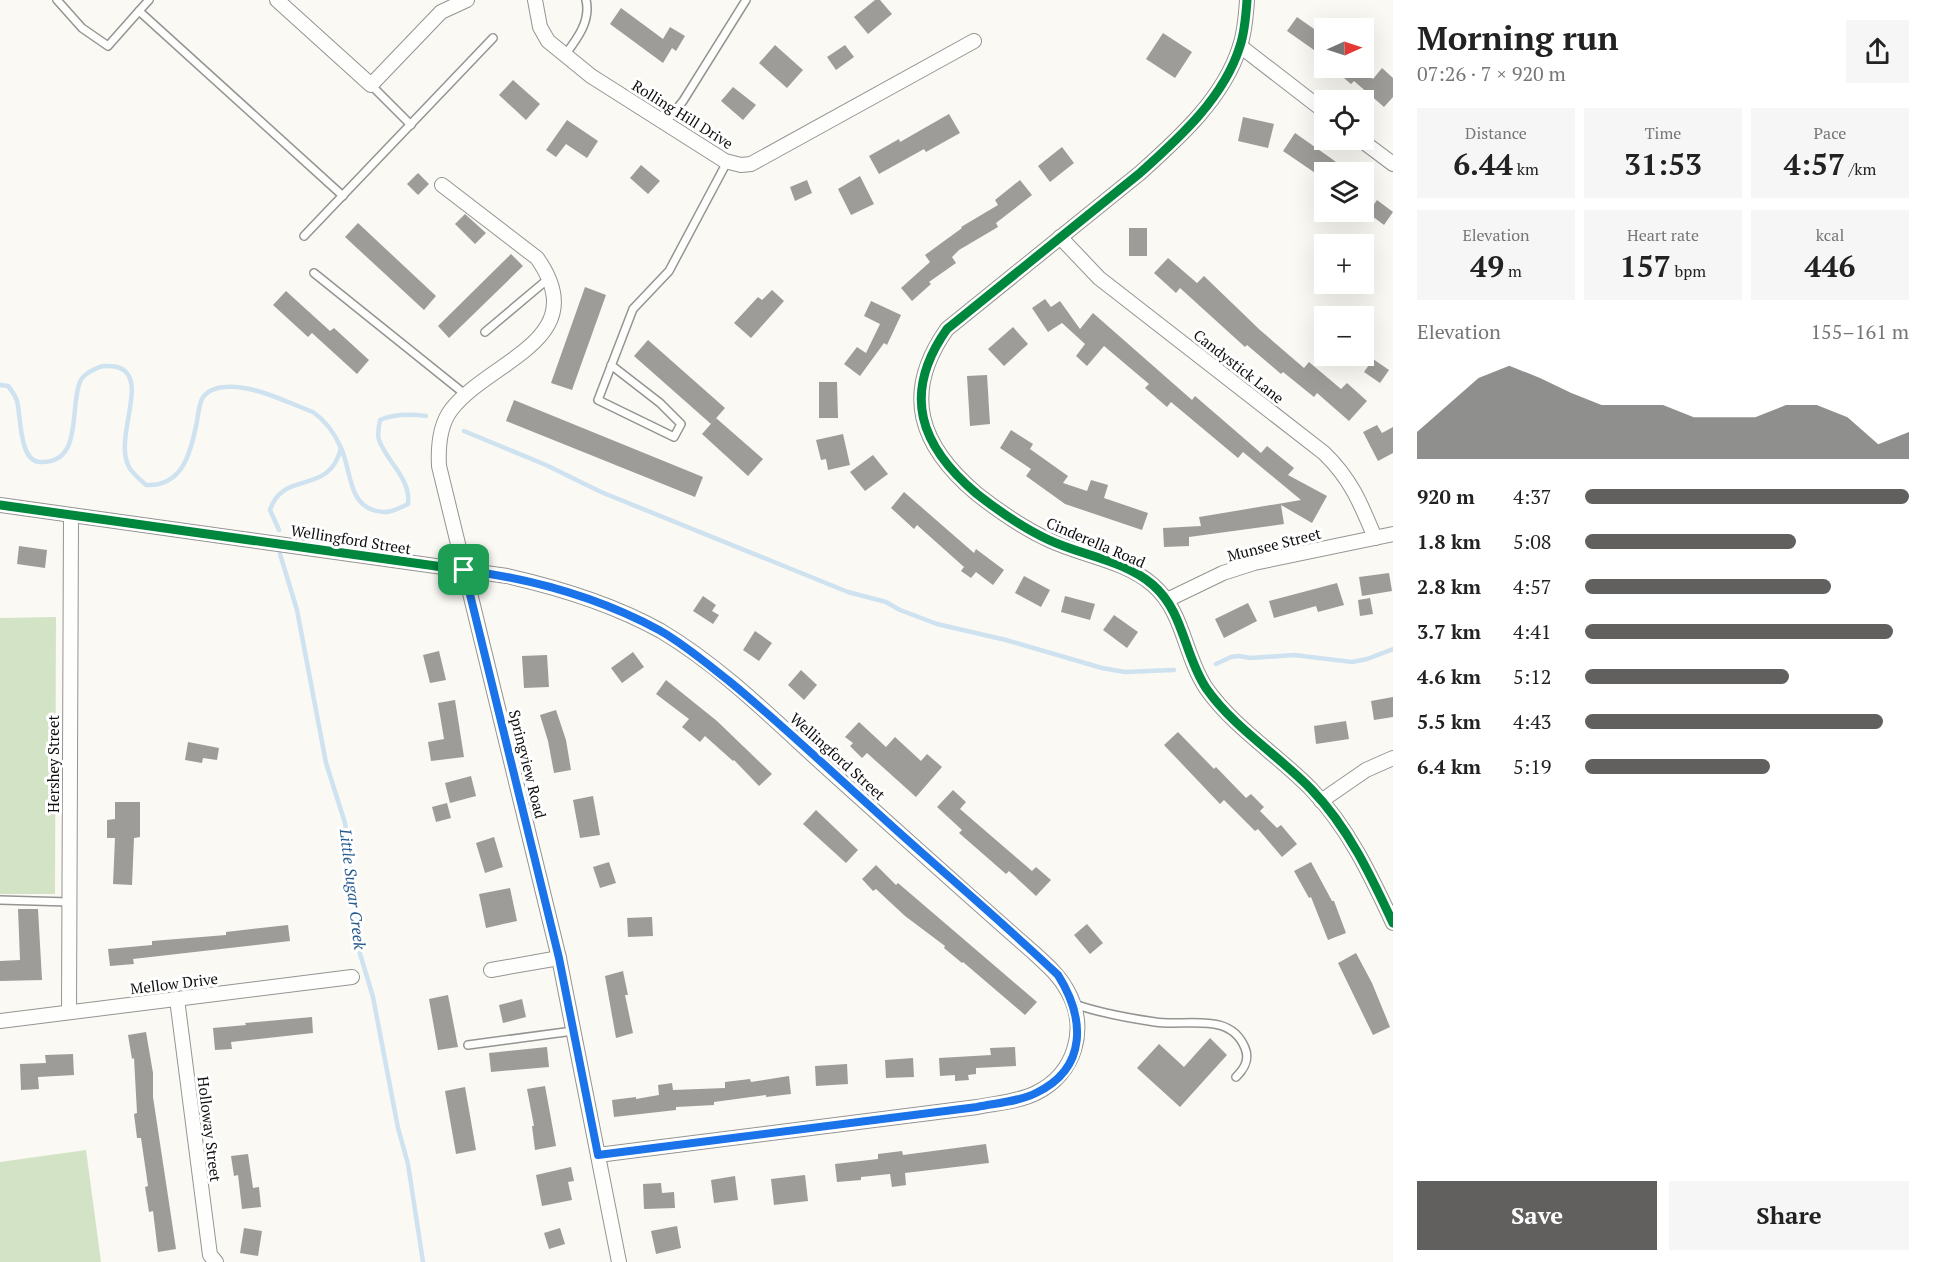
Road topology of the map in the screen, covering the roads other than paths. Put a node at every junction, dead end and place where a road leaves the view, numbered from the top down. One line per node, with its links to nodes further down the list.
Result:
1 (57, 0): 9 (lane)
2 (149, 0): 9 (lane)
3 (277, 0): 14 (street)
4 (467, 0): 14 (street)
5 (535, 0): 13 (street, Rolling Hill Drive)
6 (586, 0): 13 (lane)
7 (746, 0): 16 (lane)
8 (1248, 0): 12 (street, Cinderella Road)
9 (140, 11): 22 (lane)
10 (493, 38): 17 (lane)
11 (974, 41): 19 (street, Rolling Hill Drive)
12 (1240, 46): 15 (street); 24 (street, Cinderella Road)
13 (565, 55): 16 (street, Rolling Hill Drive)
14 (372, 85): 17 (lane)
15 (1314, 103)
16 (665, 123): 19 (street, Rolling Hill Drive)
17 (411, 125): 22 (lane)
18 (1374, 150): 20 (street)
19 (727, 162): 28 (lane)
20 (1393, 164)
21 (442, 185): 26 (street)
22 (343, 196): 23 (lane)
23 (304, 236)
24 (1060, 237): 33 (street, Candystick Lane); 35 (street, Cinderella Road)
25 (314, 273): 29 (lane)
26 (548, 279): 27 (lane); 29 (street, Springview Road)
27 (485, 332)
28 (611, 365): 28 (lane)
29 (466, 395): 34 (street, Springview Road)
30 (0, 505): 31 (street, Wellingford Street)
31 (71, 516): 34 (street, Wellingford Street); 39 (street, Hershey Street)
32 (1393, 534): 33 (street, Munsee Street)
33 (1375, 538): 35 (street, Munsee Street)
34 (464, 570): 41 (street, Springview Road); 45 (street, Wellingford Street)
35 (1167, 600): 37 (street, Cinderella Road)
36 (1393, 758): 37 (street)
37 (1321, 801): 40 (street, Cinderella Road)
38 (0, 900): 39 (lane)
39 (69, 902): 46 (street, Hershey Street)
40 (1393, 923)
41 (559, 958): 42 (street); 48 (street, Springview Road)
42 (491, 970)
43 (352, 976): 44 (street, Mellow Drive)
44 (177, 999): 46 (street, Mellow Drive); 52 (street, Holloway Street)
45 (1072, 1003): 50 (lane); 51 (street, Wellingford Street)
46 (69, 1012): 47 (street, Mellow Drive)
47 (0, 1021)
48 (573, 1031): 49 (lane); 51 (street, Springview Road)
49 (468, 1045)
50 (1236, 1077)
51 (598, 1155): 53 (street, Springview Road)
52 (216, 1262)
53 (619, 1262)

